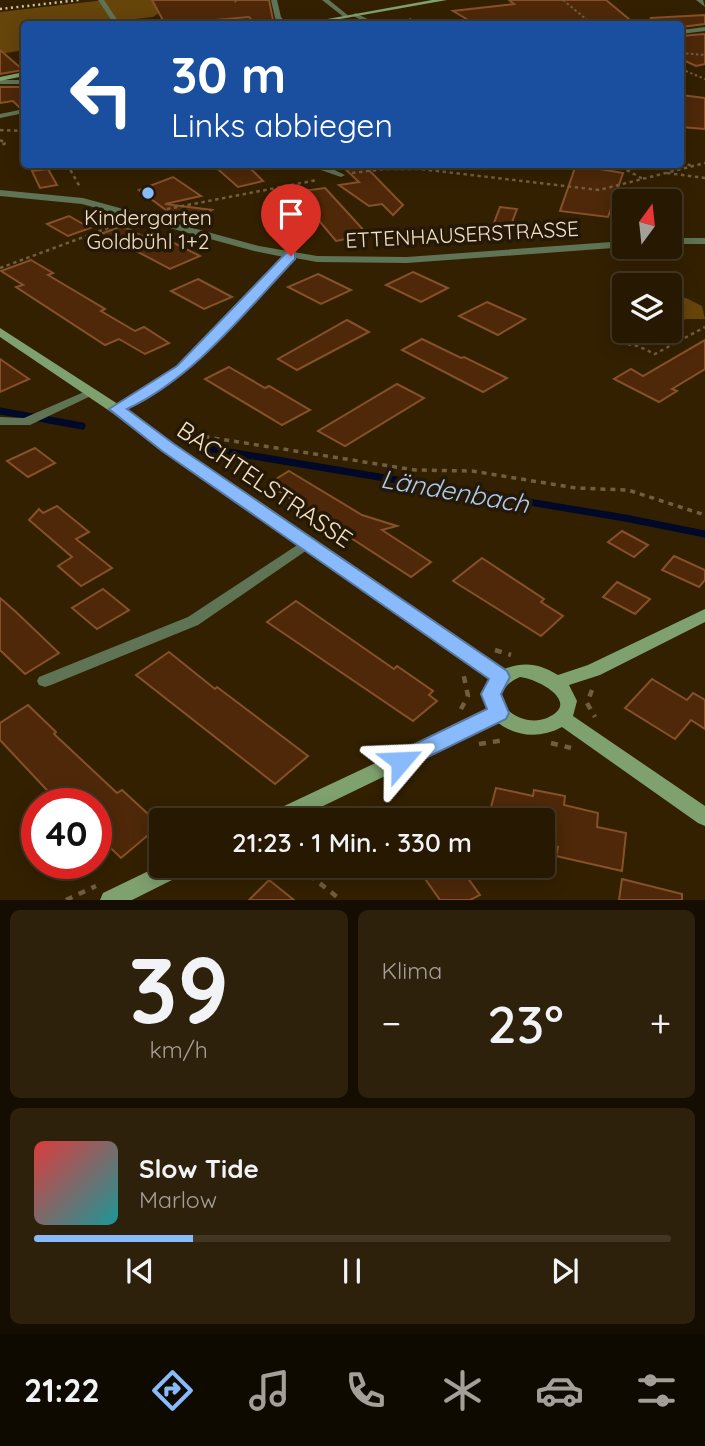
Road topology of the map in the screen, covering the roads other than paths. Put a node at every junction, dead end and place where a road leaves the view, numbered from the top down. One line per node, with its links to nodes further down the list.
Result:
1 (101, 0): 8 (street)
2 (274, 0): 9 (lane)
3 (325, 0): 7 (lane)
4 (444, 0): 7 (street)
5 (699, 0): 6 (street)
6 (705, 5)
7 (351, 16): 10 (street); 11 (street)
8 (115, 21)
9 (281, 21)
10 (321, 21)
11 (365, 21)
12 (705, 29): 13 (street)
13 (684, 32)
14 (21, 75): 15 (street)
15 (0, 81): 16 (lane)
16 (21, 82)
17 (21, 112): 18 (lane)
18 (0, 116)
19 (325, 168): 20 (lane)
20 (341, 175)
21 (0, 193): 25 (street, ETTENHAUSERSTRASSE)
22 (682, 241): 23 (street)
23 (705, 241)
24 (612, 245): 25 (street, ETTENHAUSERSTRASSE)
25 (291, 256): 28 (street)
26 (0, 332): 27 (street, BACHTELSTRASSE)
27 (91, 392): 28 (street, BACHTELSTRASSE); 29 (lane)
28 (116, 409): 30 (street, BACHTELSTRASSE)
29 (0, 421)
30 (308, 543): 32 (street, BACHTELSTRASSE); 33 (lane)
31 (705, 615): 34 (street)
32 (500, 677): 34 (street); 35 (street)
33 (45, 681)
34 (558, 682): 36 (street)
35 (499, 713): 36 (street); 37 (street)
36 (562, 718): 38 (street)
37 (299, 808)
38 (705, 817)
39 (155, 878): 40 (street)
40 (110, 900)

